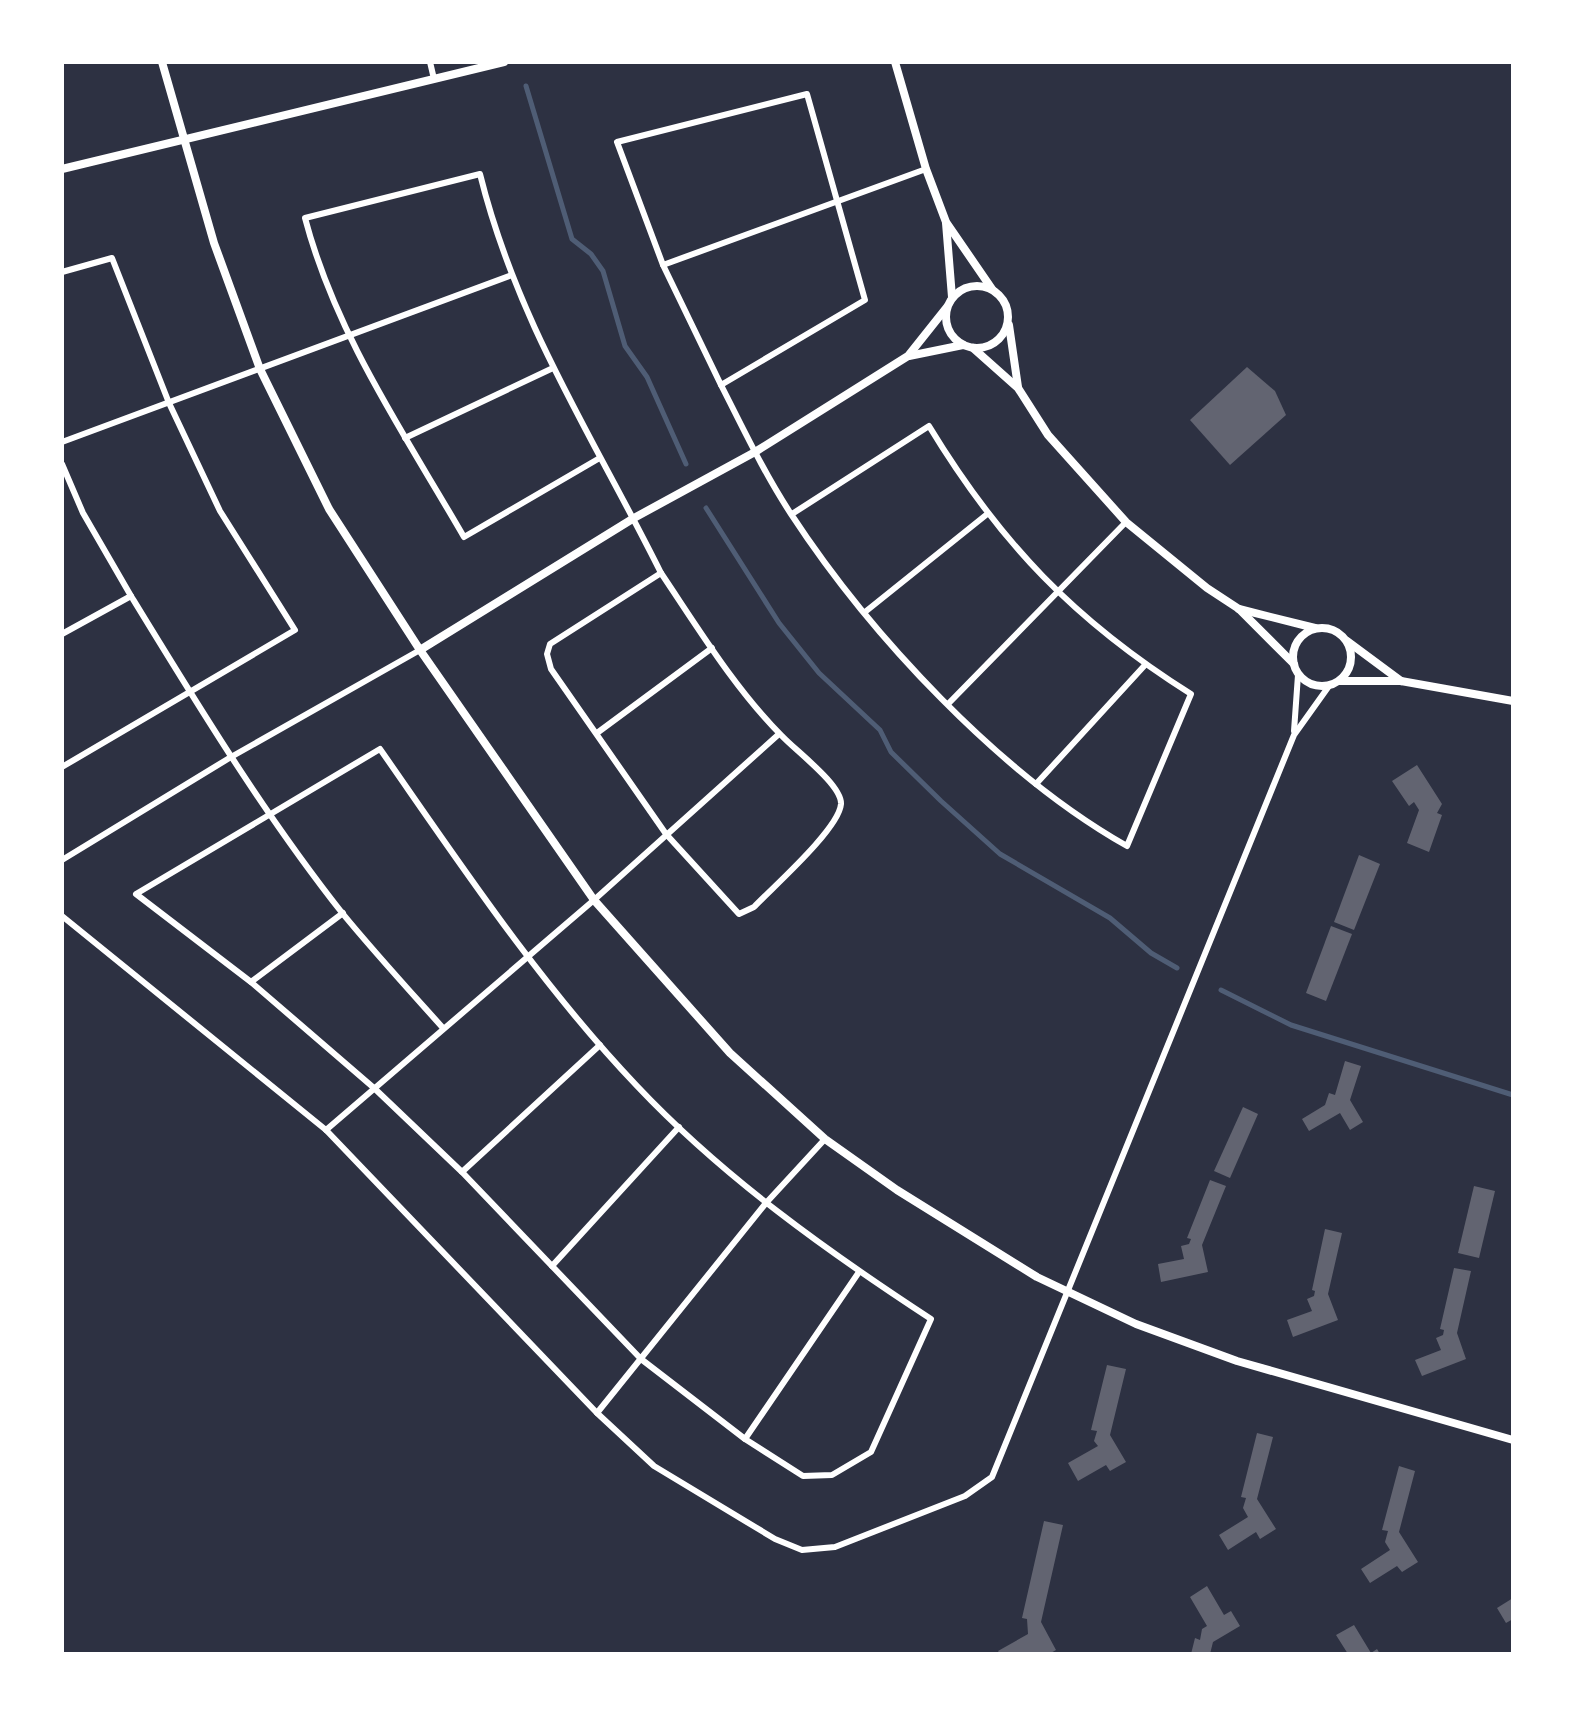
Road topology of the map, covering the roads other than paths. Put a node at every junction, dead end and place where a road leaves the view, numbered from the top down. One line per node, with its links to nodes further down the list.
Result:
1 (162, 62): 6 (street)
2 (430, 62): 5 (street)
3 (504, 62): 5 (street)
4 (895, 62): 8 (street)
5 (434, 79): 6 (street)
6 (183, 140): 7 (street); 23 (street)
7 (62, 169)
8 (926, 169): 9 (street); 10 (street)
9 (837, 199): 11 (street); 11 (street); 24 (street)
10 (946, 222): 14 (street); 15 (street)
11 (663, 265): 24 (street)
12 (62, 272): 26 (street)
13 (512, 275): 18 (street); 18 (street); 22 (street)
14 (992, 289): 15 (street); 17 (street)
15 (952, 297): 16 (street)
16 (947, 307): 19 (street); 21 (street)
17 (1008, 320): 20 (street); 25 (street)
18 (348, 336): 23 (street); 27 (street)
19 (963, 345): 20 (street); 21 (street)
20 (973, 348): 25 (street)
21 (908, 356): 29 (street)
22 (553, 368): 27 (street); 30 (street)
23 (260, 369): 26 (street); 45 (street)
24 (721, 385): 29 (street)
25 (1018, 388): 35 (street)
26 (169, 403): 28 (street); 52 (street)
27 (405, 438): 30 (street)
28 (62, 442)
29 (755, 452): 32 (street); 34 (street)
30 (598, 459): 34 (street)
31 (62, 464): 38 (street)
32 (792, 514): 33 (street); 40 (street)
33 (986, 515): 37 (street); 40 (street)
34 (634, 518): 36 (street); 45 (street)
35 (1126, 522): 37 (street); 39 (street)
36 (661, 573): 44 (street); 55 (street)
37 (1057, 592): 47 (street); 54 (street)
38 (131, 596): 42 (street); 52 (street)
39 (1239, 609): 41 (street); 46 (street)
40 (865, 612): 54 (street)
41 (1316, 629): 43 (street); 46 (street)
42 (62, 634)
43 (1346, 640): 49 (street); 50 (street)
44 (712, 648): 55 (street); 56 (street)
45 (420, 650): 58 (street); 64 (street)
46 (1294, 664): 48 (street)
47 (1145, 665): 60 (street); 60 (street)
48 (1298, 675): 51 (street); 57 (street)
49 (1340, 681): 50 (street); 51 (street)
50 (1401, 681): 53 (street)
51 (1329, 686): 57 (street)
52 (190, 692): 58 (street); 59 (street)
53 (1513, 701)
54 (949, 703): 60 (street)
55 (597, 733): 62 (street)
56 (779, 734): 62 (street); 62 (street)
57 (1294, 735): 79 (street)
58 (231, 757): 61 (street); 63 (street)
59 (62, 767)
60 (1036, 784)
61 (272, 815): 65 (street); 67 (street); 68 (street)
62 (666, 834): 64 (street)
63 (62, 860)
64 (594, 900): 67 (street); 74 (street)
65 (343, 913): 68 (street); 69 (street)
66 (62, 916): 73 (street)
67 (525, 957): 69 (street); 70 (street)
68 (251, 982): 71 (street)
69 (443, 1028): 71 (street)
70 (600, 1045): 72 (street); 75 (street)
71 (374, 1088): 73 (street); 75 (street)
72 (679, 1127): 76 (street); 77 (street)
73 (326, 1130): 81 (street)
74 (825, 1139): 76 (street); 79 (street)
75 (462, 1172): 77 (street)
76 (766, 1203): 78 (street); 80 (street)
77 (552, 1266): 80 (street)
78 (859, 1272): 82 (street); 82 (street)
79 (1068, 1291): 81 (street); 83 (street)
80 (641, 1359): 81 (street); 82 (street)
81 (597, 1413)
82 (745, 1439)
83 (1513, 1440)

